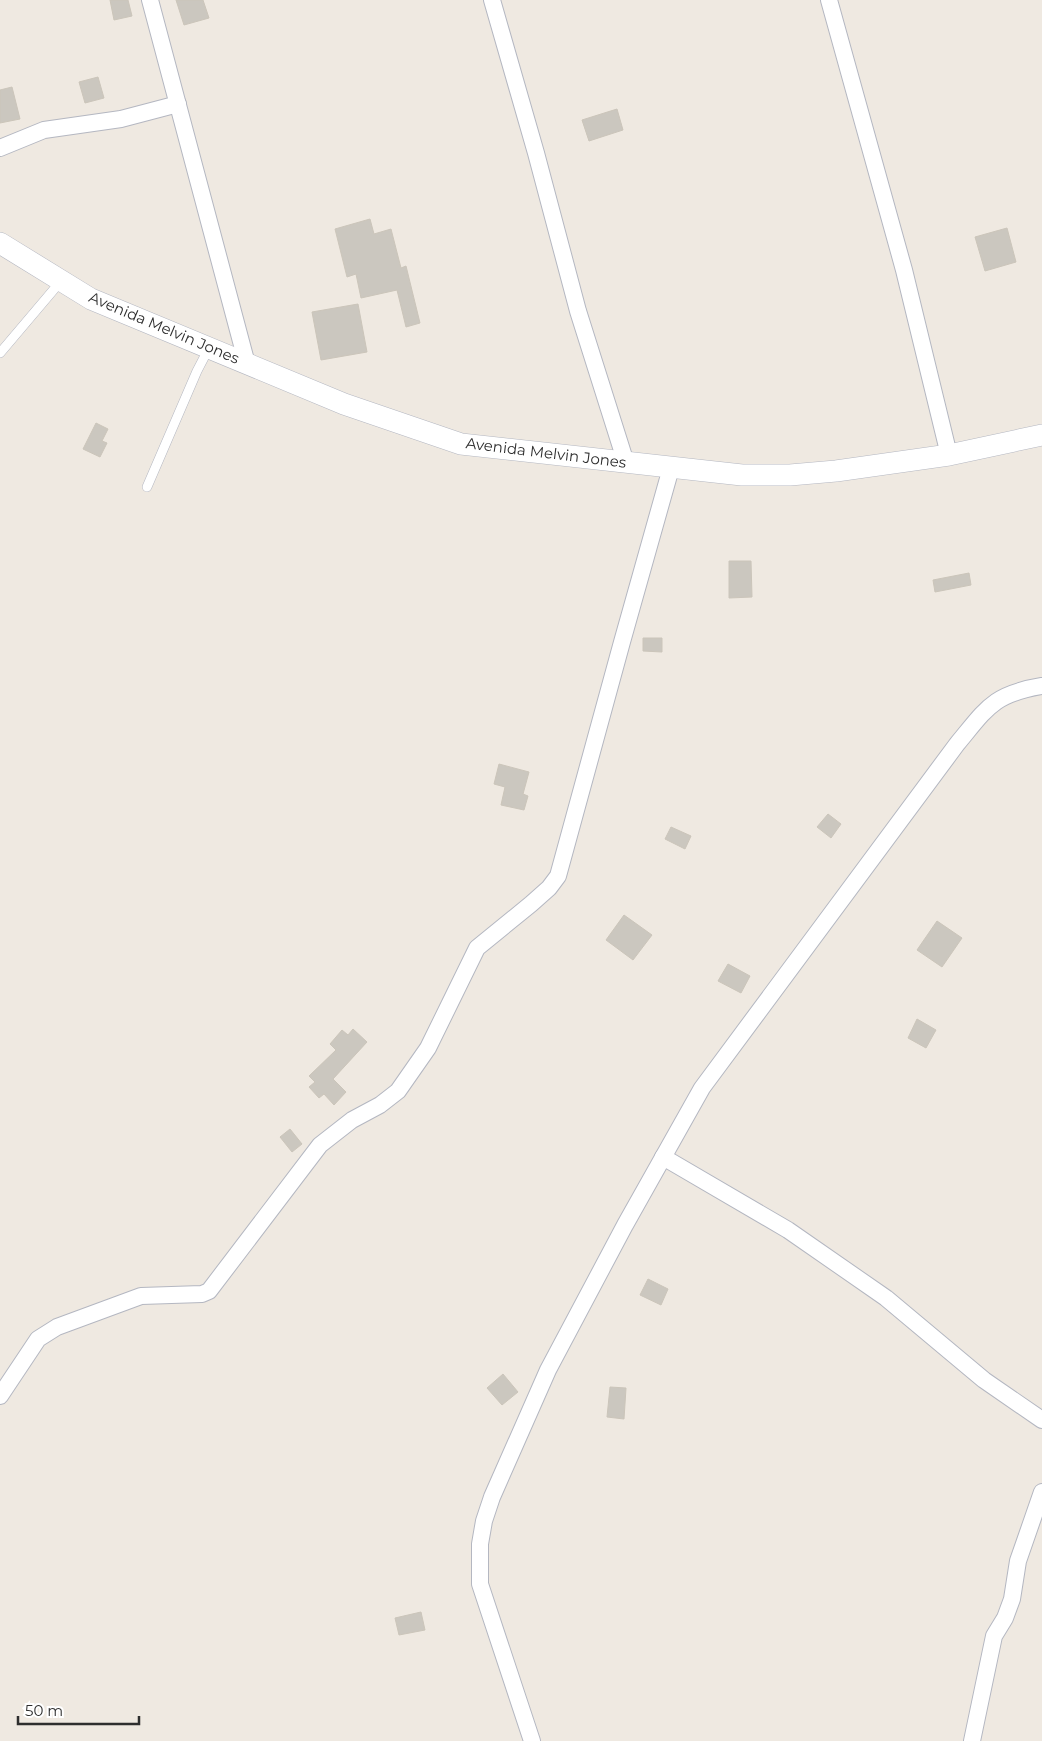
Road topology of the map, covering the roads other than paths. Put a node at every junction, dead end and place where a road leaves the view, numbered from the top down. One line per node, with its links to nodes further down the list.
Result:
1 (150, 0): 4 (street)
2 (492, 0): 13 (street)
3 (829, 0): 12 (street)
4 (178, 104): 5 (street); 10 (street)
5 (0, 148)
6 (0, 243): 7 (street, Avenida Melvin Jones)
7 (62, 280): 8 (street, Avenida Melvin Jones); 9 (lane)
8 (209, 348): 10 (street, Avenida Melvin Jones); 15 (lane)
9 (0, 353)
10 (247, 364): 13 (street, Avenida Melvin Jones)
11 (1042, 435): 12 (street, Avenida Melvin Jones)
12 (949, 455): 14 (street, Avenida Melvin Jones)
13 (626, 463): 14 (street, Avenida Melvin Jones)
14 (671, 468): 18 (street)
15 (147, 487)
16 (1042, 686): 17 (street)
17 (663, 1157): 19 (street); 21 (street)
18 (0, 1396)
19 (1042, 1420)
20 (1042, 1492): 22 (street)
21 (532, 1741)
22 (972, 1741)

